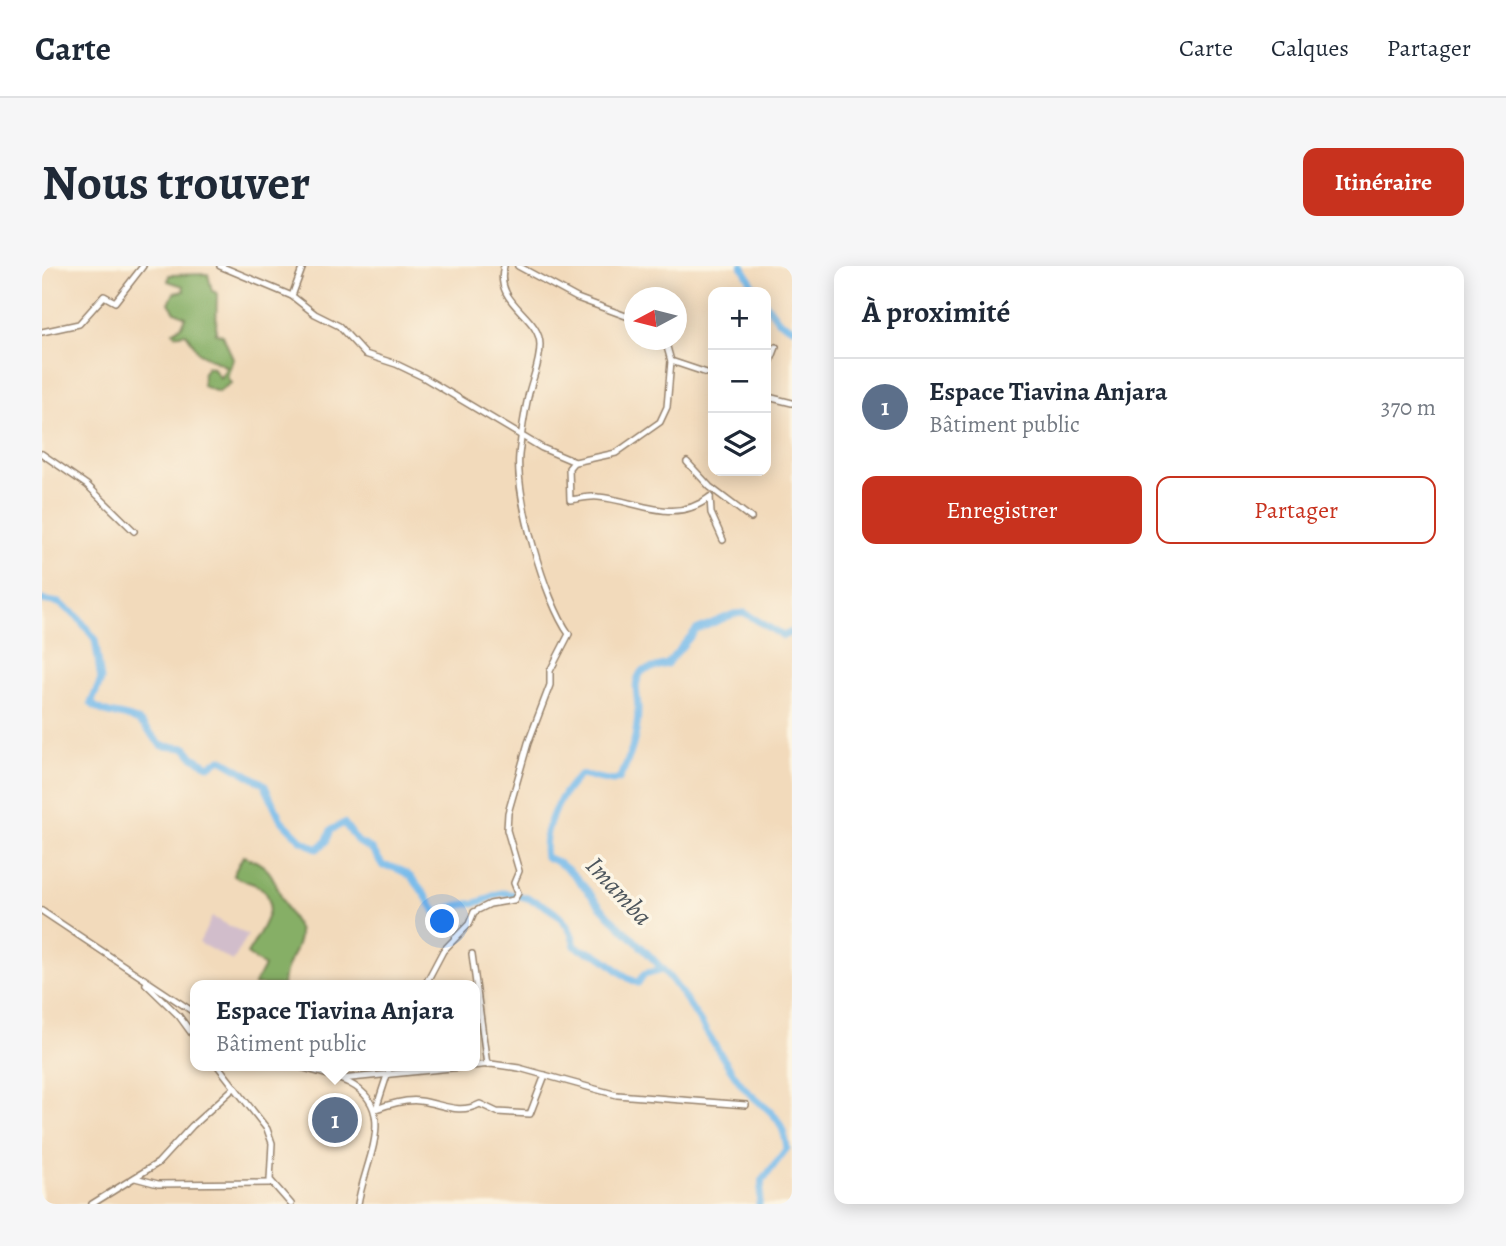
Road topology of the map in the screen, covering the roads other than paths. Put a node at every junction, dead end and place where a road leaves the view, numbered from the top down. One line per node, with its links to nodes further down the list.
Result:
1 (143, 266): 8 (street)
2 (220, 266): 6 (street)
3 (303, 266): 6 (street)
4 (504, 266): 16 (street)
5 (518, 266): 7 (street)
6 (292, 296): 16 (street)
7 (624, 314)
8 (42, 332)
9 (776, 347): 11 (street)
10 (668, 350): 12 (street)
11 (771, 354)
12 (671, 361): 13 (street); 18 (street)
13 (708, 373)
14 (771, 397): 15 (street)
15 (792, 403)
16 (524, 435): 18 (street); 28 (street)
17 (42, 454): 23 (street)
18 (575, 461): 21 (street)
19 (687, 462): 20 (street)
20 (710, 487): 21 (street); 22 (street)
21 (710, 498): 24 (street)
22 (751, 518)
23 (134, 531)
24 (723, 541)
25 (42, 911): 27 (street)
26 (472, 954): 29 (street)
27 (131, 968): 30 (street); 32 (street)
28 (428, 980)
29 (475, 980)
30 (190, 1009)
31 (480, 1029): 33 (street)
32 (190, 1031)
33 (487, 1065): 34 (street); 39 (street)
34 (480, 1066)
35 (222, 1071): 42 (street)
36 (314, 1071): 41 (street)
37 (388, 1071): 40 (street)
38 (432, 1071): 40 (street)
39 (545, 1075): 43 (street); 44 (street)
40 (386, 1076): 41 (street); 44 (street)
41 (341, 1079): 44 (street)
42 (235, 1087): 45 (street); 46 (street)
43 (746, 1105)
44 (376, 1109): 49 (street)
45 (135, 1178): 46 (street); 47 (street)
46 (271, 1183): 48 (street)
47 (92, 1204)
48 (291, 1204)
49 (358, 1204)

